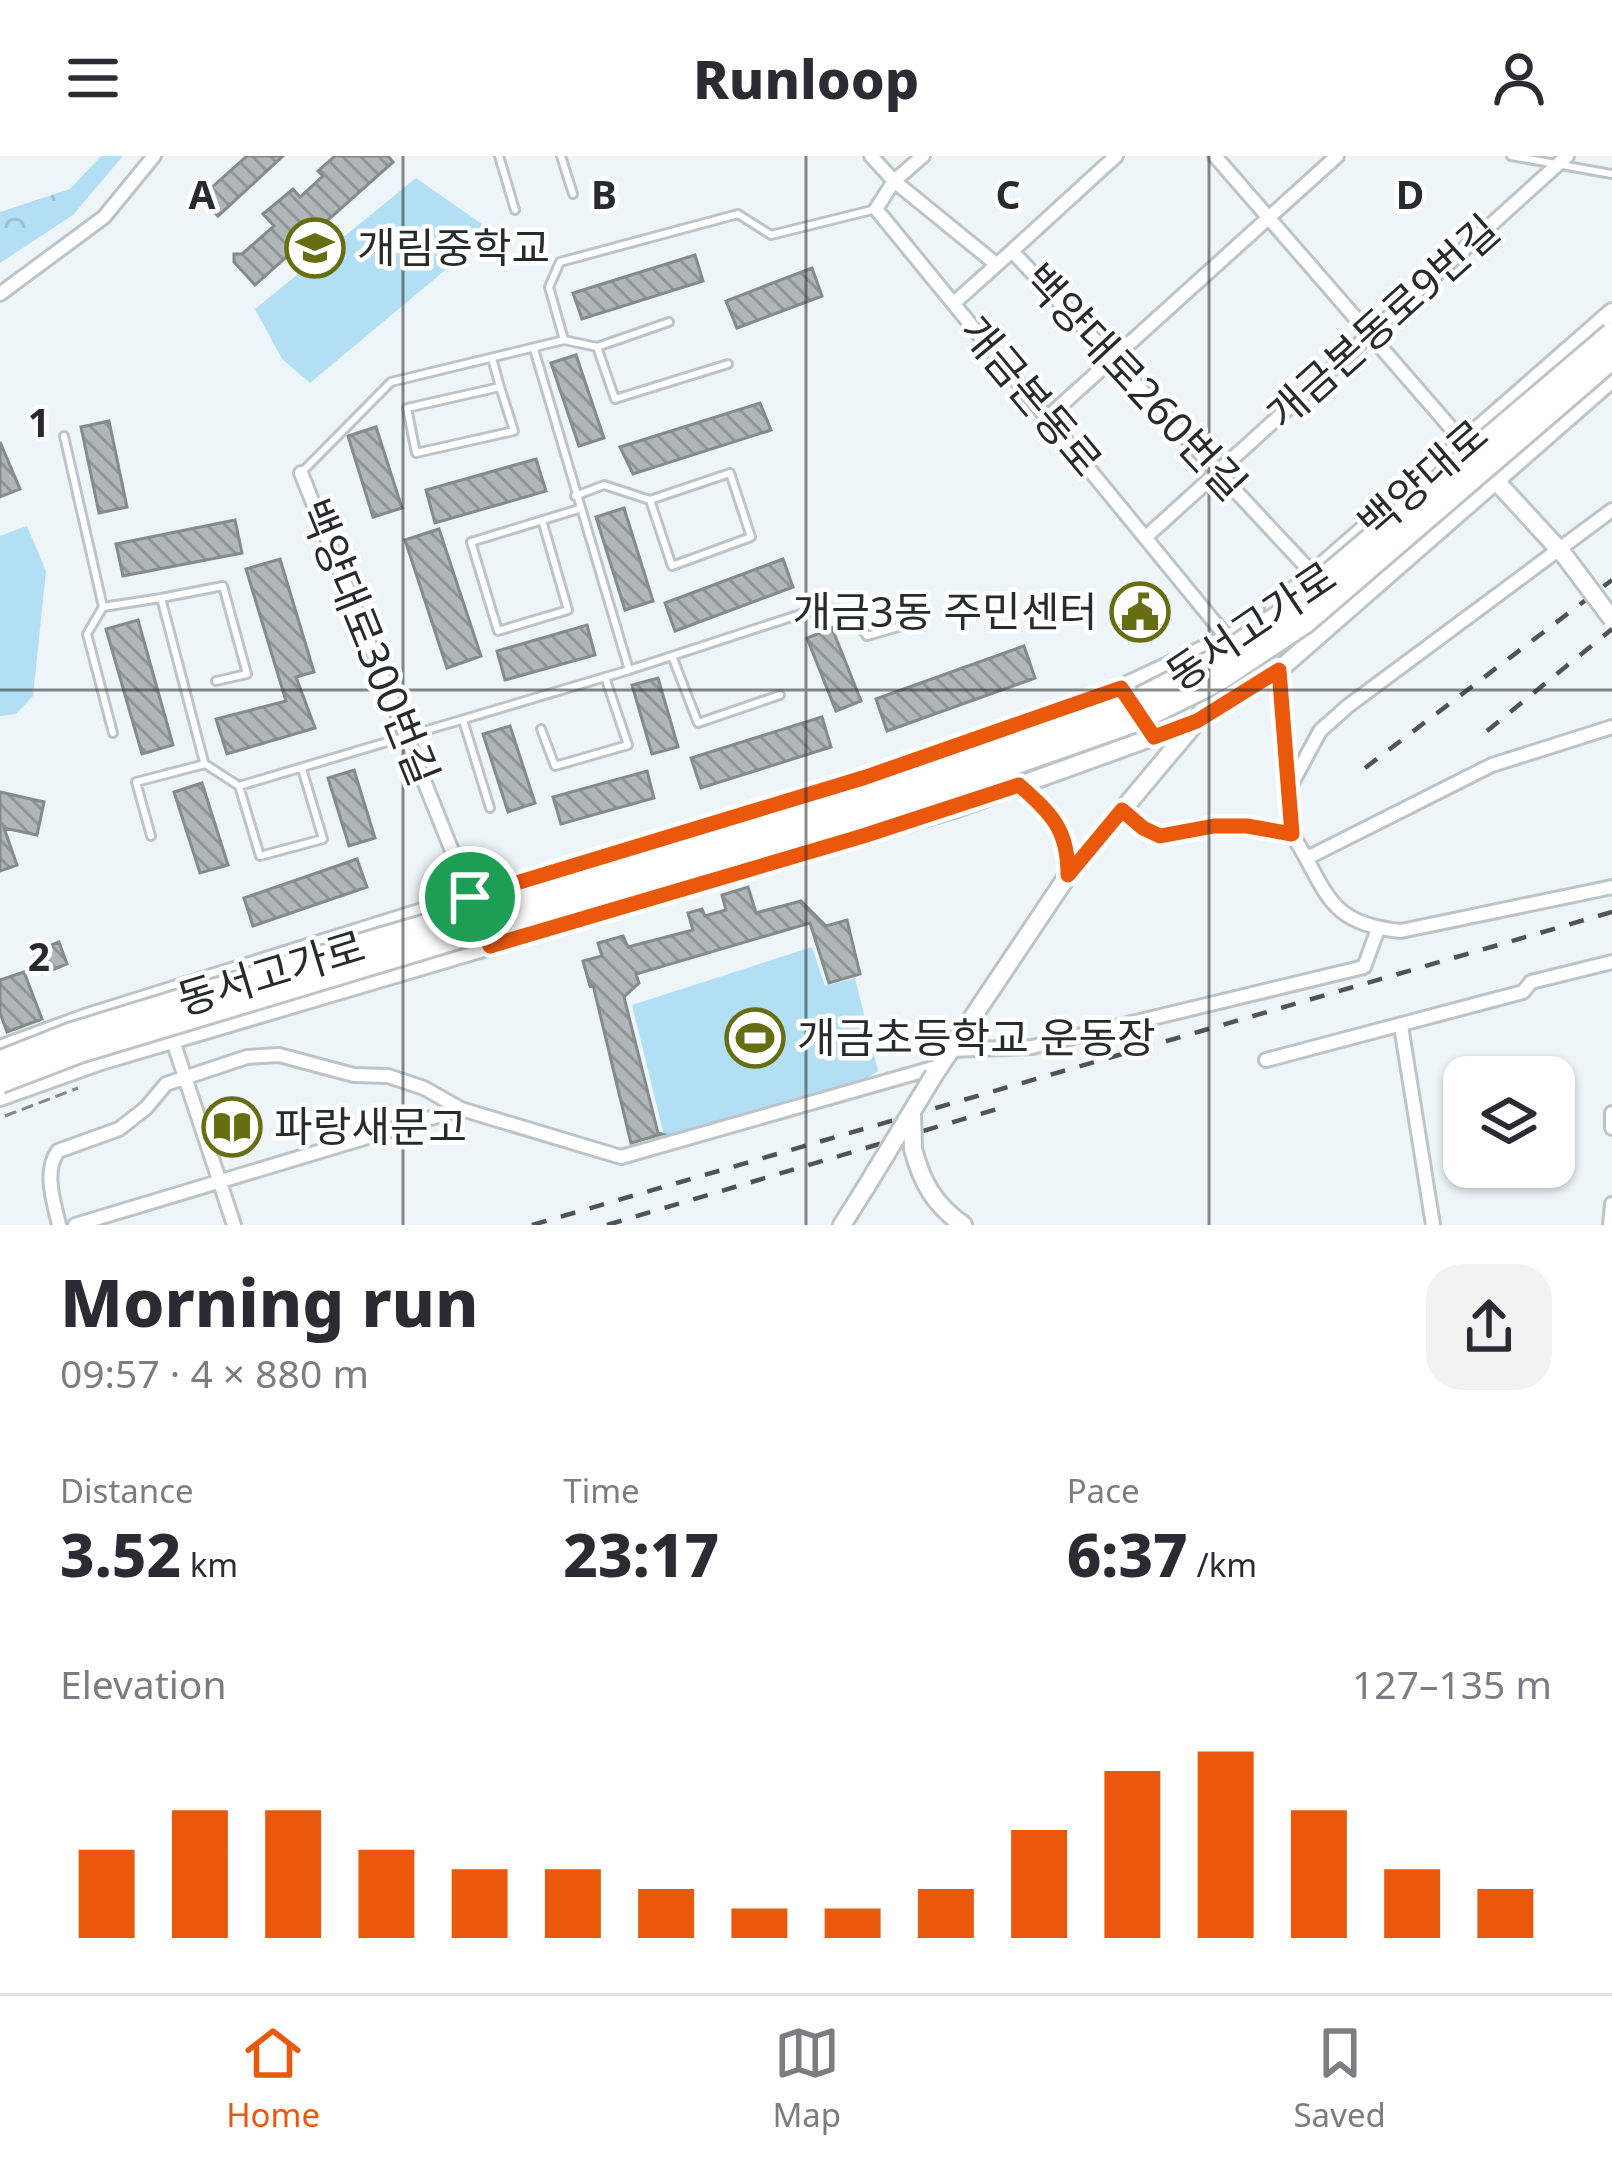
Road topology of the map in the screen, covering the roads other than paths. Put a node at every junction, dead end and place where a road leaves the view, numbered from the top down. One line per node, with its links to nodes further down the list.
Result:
1 (154, 156): 20 (street)
2 (499, 156): 16 (lane)
3 (561, 156): 14 (lane)
4 (871, 156): 13 (street, 백양대로260번길)
5 (922, 156): 13 (street)
6 (1116, 156): 18 (street)
7 (1215, 156): 17 (street)
8 (1337, 156): 17 (street)
9 (1510, 156): 11 (lane)
10 (1567, 156): 11 (street, 개금본동로9번길)
11 (1555, 166): 12 (lane); 24 (street, 개금본동로9번길)
12 (1612, 174)
13 (894, 181): 15 (street); 19 (street, 백양대로260번길)
14 (573, 194)
15 (876, 209): 21 (street, 개금본동로); 26 (lane)
16 (514, 210)
17 (1269, 217): 24 (street); 30 (street)
18 (1012, 250): 19 (street, 백양대로260번길); 30 (street, 백양대로260번길)
19 (996, 264): 21 (street)
20 (0, 294)
21 (954, 303): 35 (street, 개금본동로)
22 (1612, 312): 37 (main road, 백양대로)
23 (669, 322): 27 (lane)
24 (1368, 332): 37 (street); 38 (street, 개금본동로9번길)
25 (1612, 334): 88 (highway, 동서고가로, bridge)
26 (564, 340): 27 (lane); 28 (lane)
27 (597, 347): 32 (lane)
28 (533, 349): 29 (lane); 41 (lane)
29 (492, 358): 34 (lane); 39 (lane)
30 (1113, 358): 35 (street); 38 (street, 백양대로260번길)
31 (1612, 358): 92 (highway, 동서고가로, bridge)
32 (728, 364)
33 (1612, 379): 40 (main road, 백양대로)
34 (500, 387): 34 (lane)
35 (1048, 417): 46 (street, 개금본동로)
36 (64, 436): 50 (lane)
37 (1464, 443): 48 (main road, 백양대로)
38 (1220, 471): 46 (street, 개금본동로9번길); 48 (street, 백양대로260번길)
39 (302, 473): 67 (street, 백양대로300번길)
40 (1497, 482): 47 (main road); 57 (main road, 백양대로)
41 (575, 496): 42 (lane); 43 (lane)
42 (650, 500): 42 (lane)
43 (580, 509): 45 (lane); 56 (lane)
44 (1612, 510): 47 (street)
45 (542, 520): 45 (lane)
46 (1147, 536): 54 (street, 개금본동로)
47 (1561, 551): 51 (main road, bridge); 73 (street)
48 (1313, 574): 53 (main road, 백양대로)
49 (161, 598): 50 (lane); 59 (lane); 69 (lane)
50 (103, 607): 66 (lane)
51 (1612, 619)
52 (920, 621): 55 (lane)
53 (1259, 621): 54 (main road, 백양대로); 63 (main road)
54 (1229, 640): 60 (main road, 백양대로)
55 (672, 656): 56 (lane); 61 (lane)
56 (629, 670): 58 (lane)
57 (1279, 670): 63 (main road, 백양대로); 73 (street)
58 (605, 676): 62 (lane); 65 (lane)
59 (215, 681)
60 (1121, 688): 68 (main road); 82 (main road, 백양대로)
61 (780, 695)
62 (463, 719): 67 (lane); 75 (lane)
63 (1197, 721): 68 (main road, 백양대로); 70 (main road)
64 (1612, 727): 79 (street)
65 (541, 729)
66 (113, 733)
67 (406, 736): 71 (lane); 82 (street, 백양대로300번길)
68 (1154, 737): 70 (main road); 72 (main road, 백양대로)
69 (205, 764): 74 (lane); 78 (lane)
70 (1158, 767): 76 (main road)
71 (302, 770): 74 (lane); 74 (lane)
72 (1019, 785): 80 (main road); 84 (main road, 백양대로)
73 (1291, 785): 77 (street)
74 (238, 786)
75 (490, 808)
76 (1122, 810): 77 (street); 80 (main road)
77 (1292, 834): 79 (street)
78 (151, 836)
79 (1307, 857): 83 (street)
80 (1068, 875): 90 (main road)
81 (1612, 887): 83 (street)
82 (470, 897): 84 (street, 백양대로300번길); 88 (main road, 백양대로)
83 (1378, 929): 90 (street)
84 (490, 946): 87 (main road, 백양대로)
85 (1612, 962): 86 (street)
86 (1401, 1026): 89 (street); 106 (street)
87 (173, 1041): 91 (street); 92 (main road, 백양대로)
88 (1, 1050): 92 (street)
89 (1266, 1060)
90 (942, 1064): 94 (street); 95 (main road, bridge)
91 (184, 1078): 94 (street); 98 (street); 100 (street)
92 (9, 1086): 93 (main road, 백양대로)
93 (0, 1097)
94 (461, 1109): 98 (street)
95 (912, 1112): 103 (main road, bridge); 105 (main road, bridge)
96 (1612, 1113): 97 (street)
97 (1612, 1128)
98 (217, 1181): 101 (street); 102 (street)
99 (1612, 1204): 107 (street)
100 (59, 1225)
101 (75, 1225)
102 (234, 1225)
103 (840, 1225): 104 (main road)
104 (863, 1225)
105 (963, 1225)
106 (1433, 1225)
107 (1610, 1225)

